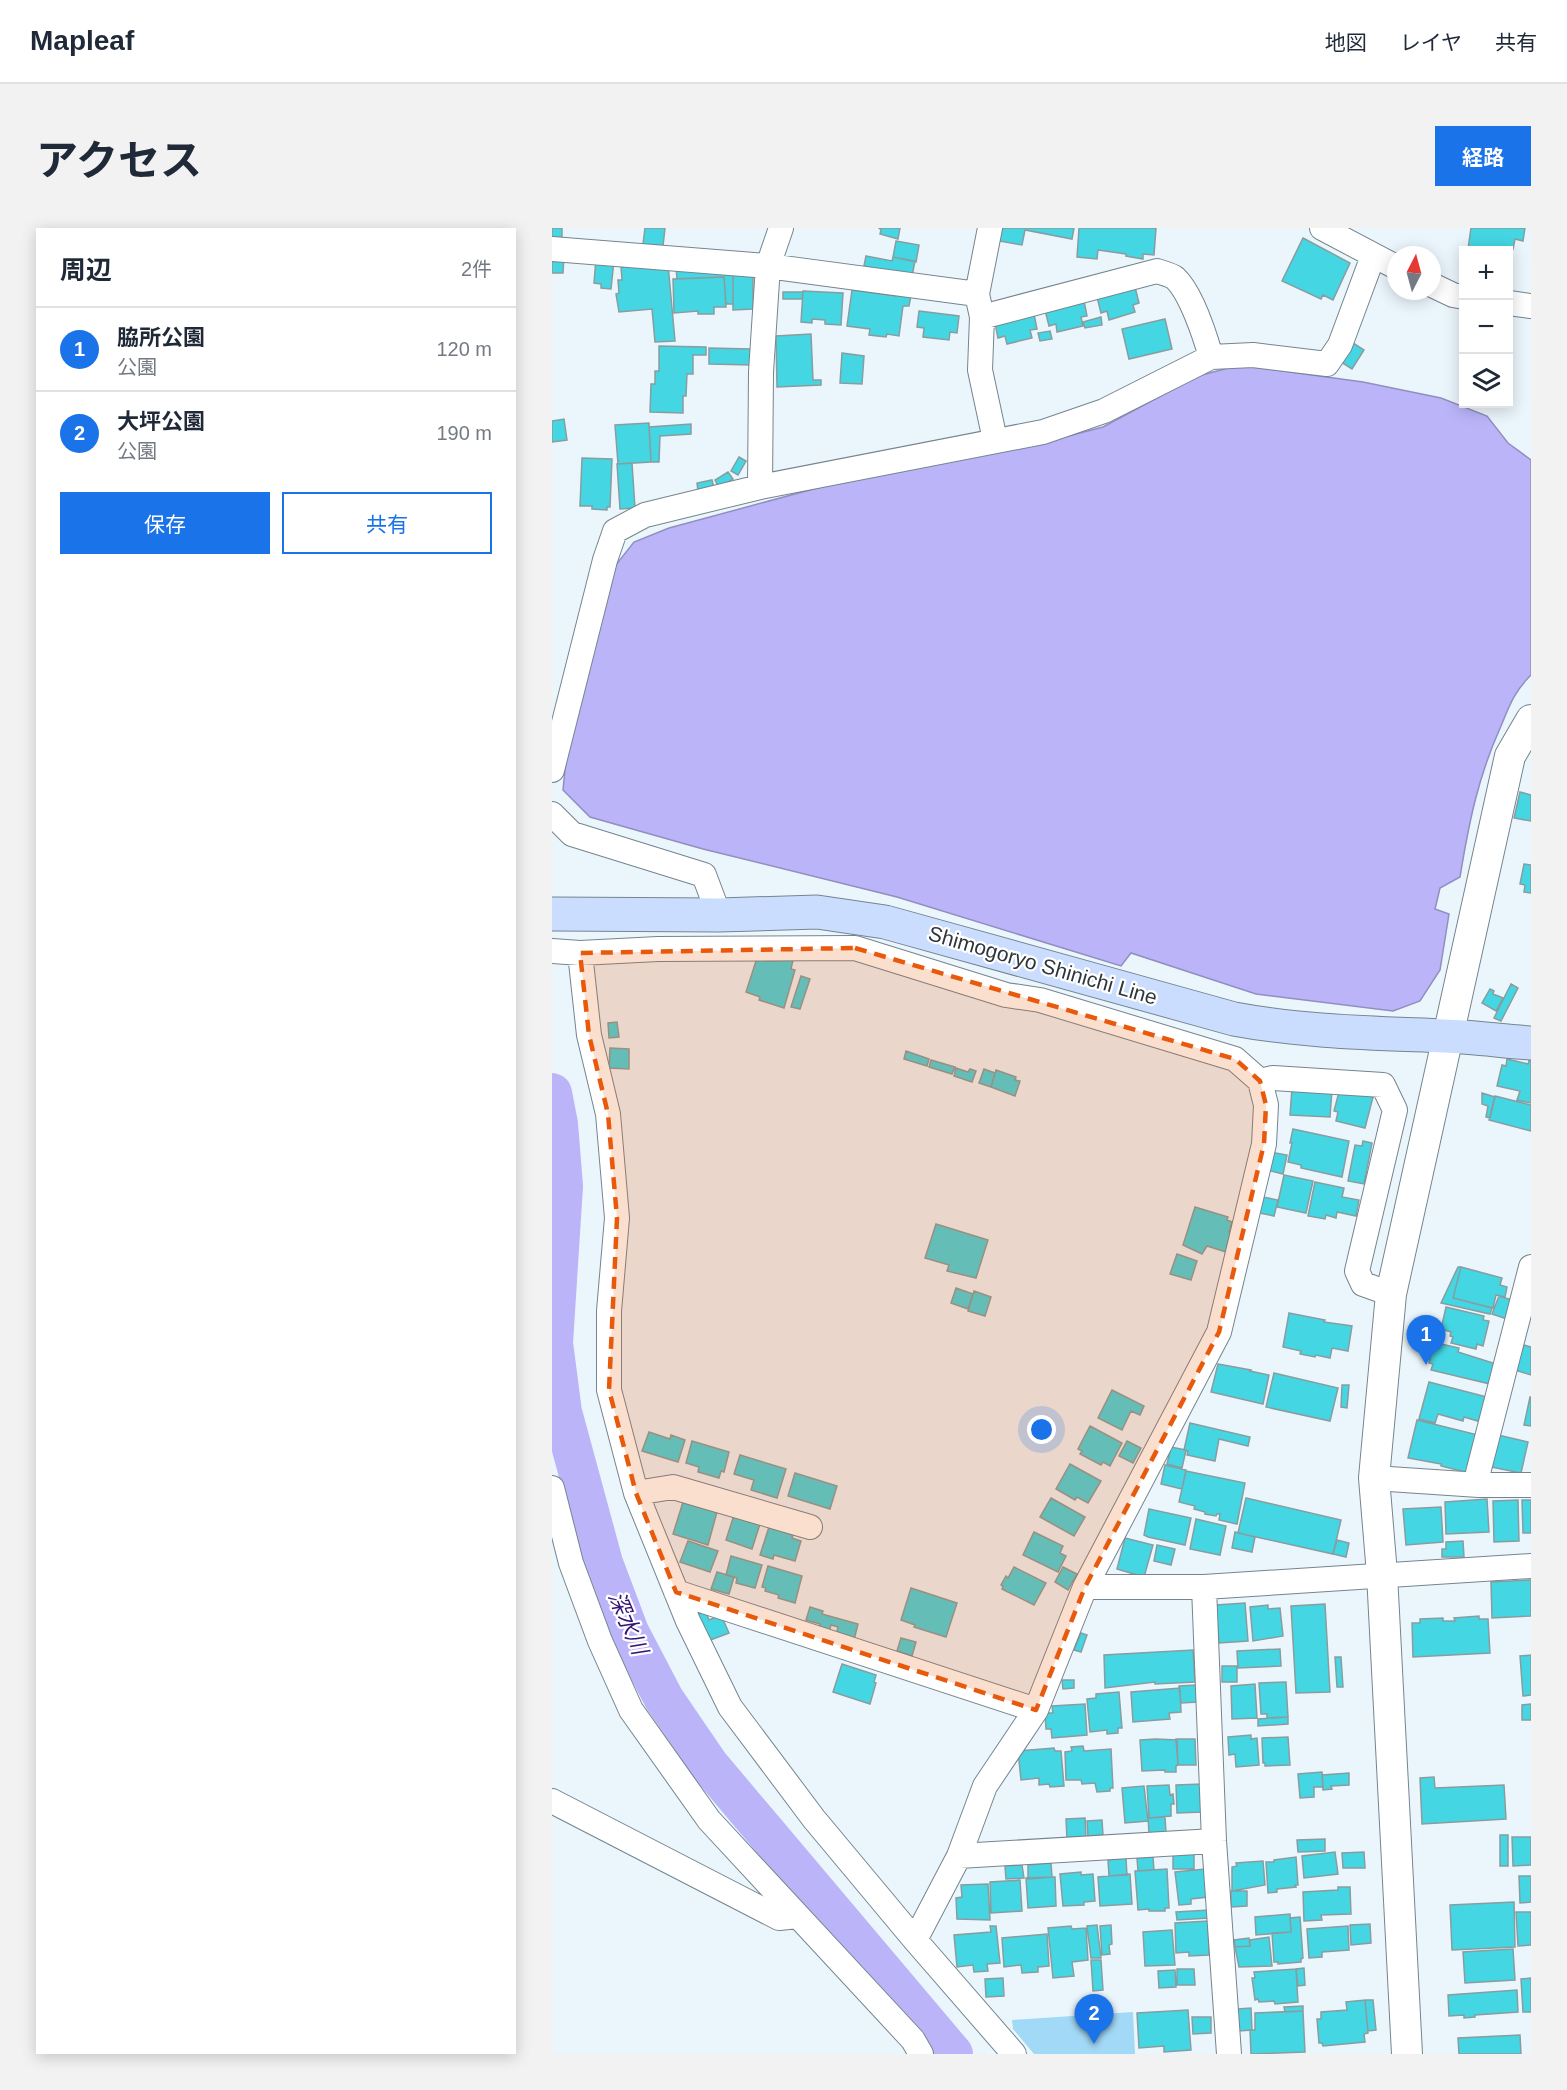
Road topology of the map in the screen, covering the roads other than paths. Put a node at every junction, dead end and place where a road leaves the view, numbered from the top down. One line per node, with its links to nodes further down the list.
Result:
1 (781, 228): 7 (street)
2 (990, 228): 11 (street)
3 (1322, 228): 5 (street)
4 (552, 249): 7 (street)
5 (1373, 256): 6 (street); 13 (street)
6 (1387, 263)
7 (768, 266): 11 (street); 15 (street)
8 (1441, 289): 9 (street)
9 (1459, 296)
10 (1513, 304): 12 (street)
11 (980, 306): 13 (street); 14 (street)
12 (1531, 306)
13 (1211, 357): 14 (street)
14 (995, 440): 15 (street)
15 (760, 487): 17 (street)
16 (1531, 720): 23 (street)
17 (552, 770)
18 (552, 814): 20 (street)
19 (552, 914): 20 (main road, Shimogoryo Shinichi Line)
20 (719, 915): 23 (main road, Shimogoryo Shinichi Line)
21 (552, 951): 22 (street)
22 (580, 953): 25 (street); 33 (street)
23 (1447, 1036): 24 (main road, Shimogoryo Shinichi Line); 27 (street)
24 (1531, 1043)
25 (1260, 1081): 27 (street); 37 (street)
26 (1531, 1266): 28 (street)
27 (1391, 1294): 29 (street)
28 (1522, 1335): 30 (street)
29 (1374, 1478): 30 (street); 36 (street)
30 (1479, 1485): 31 (street)
31 (1531, 1485)
32 (552, 1488): 44 (street)
33 (636, 1493): 34 (street); 39 (street)
34 (810, 1527)
35 (1531, 1566): 36 (street)
36 (1382, 1574): 38 (street); 49 (street)
37 (1085, 1587): 38 (street); 40 (street)
38 (1204, 1587): 42 (street)
39 (676, 1592): 40 (street); 45 (street)
40 (1036, 1710): 43 (street)
41 (552, 1801): 44 (street)
42 (1214, 1841): 43 (street); 48 (street)
43 (959, 1856): 45 (street)
44 (798, 1916): 46 (street)
45 (915, 1940): 47 (street)
46 (921, 2054)
47 (1014, 2054)
48 (1229, 2054)
49 (1407, 2054)

